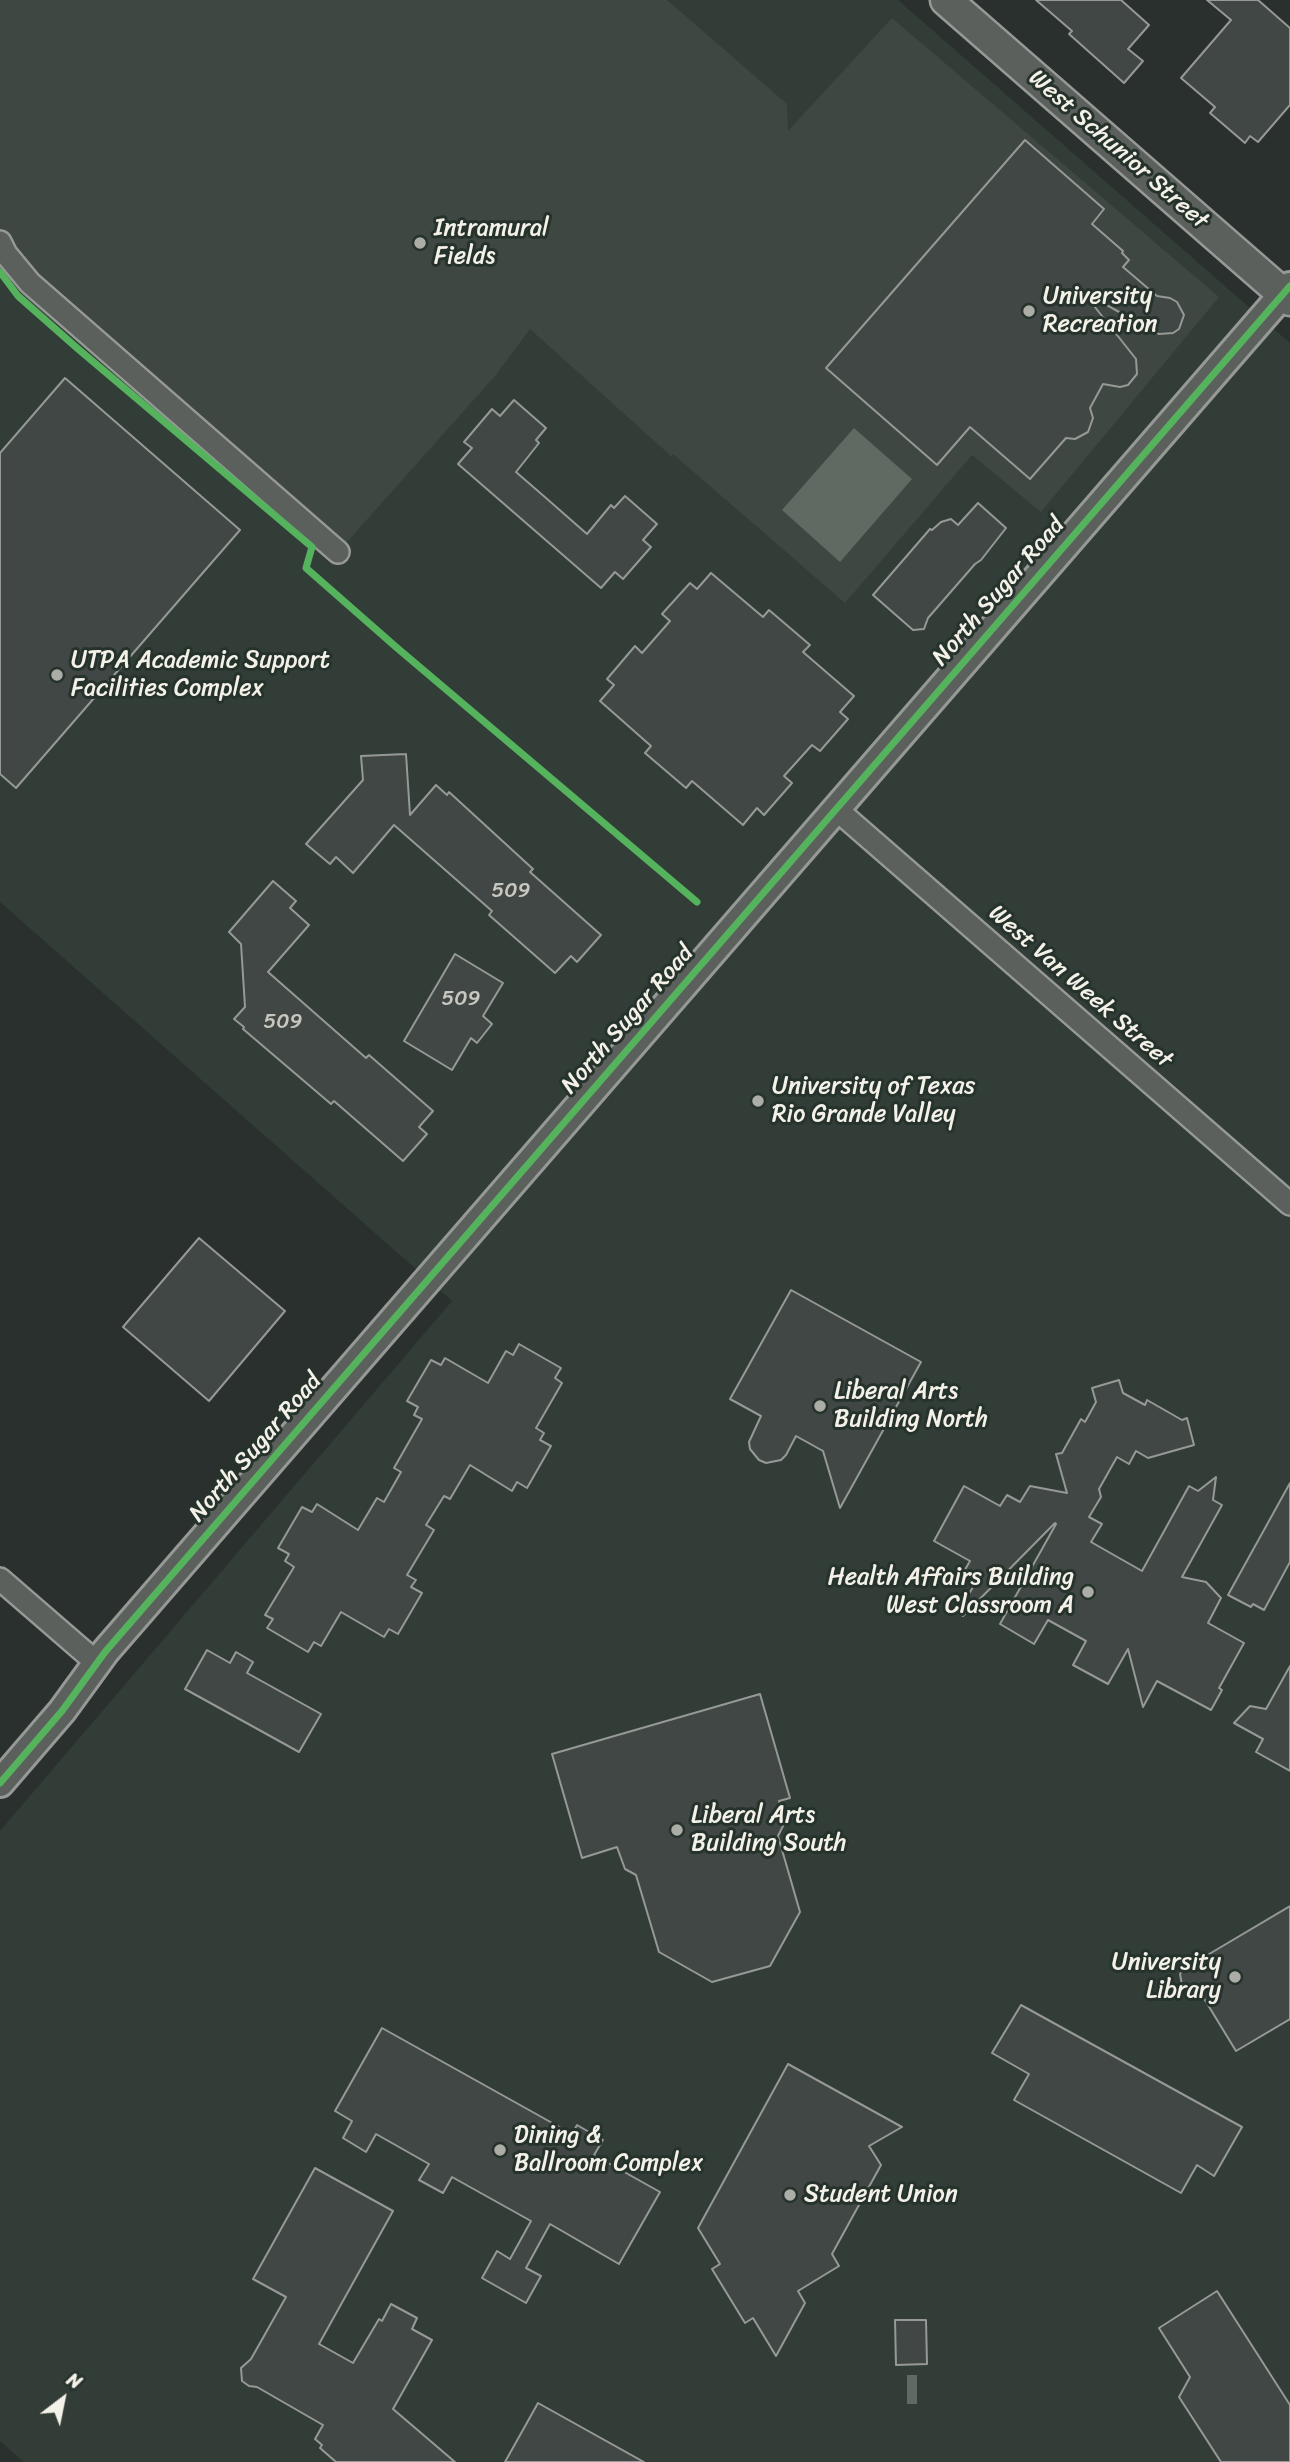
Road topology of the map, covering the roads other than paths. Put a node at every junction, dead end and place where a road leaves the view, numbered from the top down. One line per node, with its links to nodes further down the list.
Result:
1 (946, 0): 3 (main road, West Schunior Street)
2 (0, 242): 4 (street)
3 (1288, 294): 5 (street, North Sugar Road)
4 (338, 552)
5 (836, 809): 6 (street, West Van Week Street); 8 (street, North Sugar Road)
6 (1290, 1204)
7 (0, 1579): 8 (street)
8 (97, 1663): 9 (street, North Sugar Road)
9 (0, 1783)

